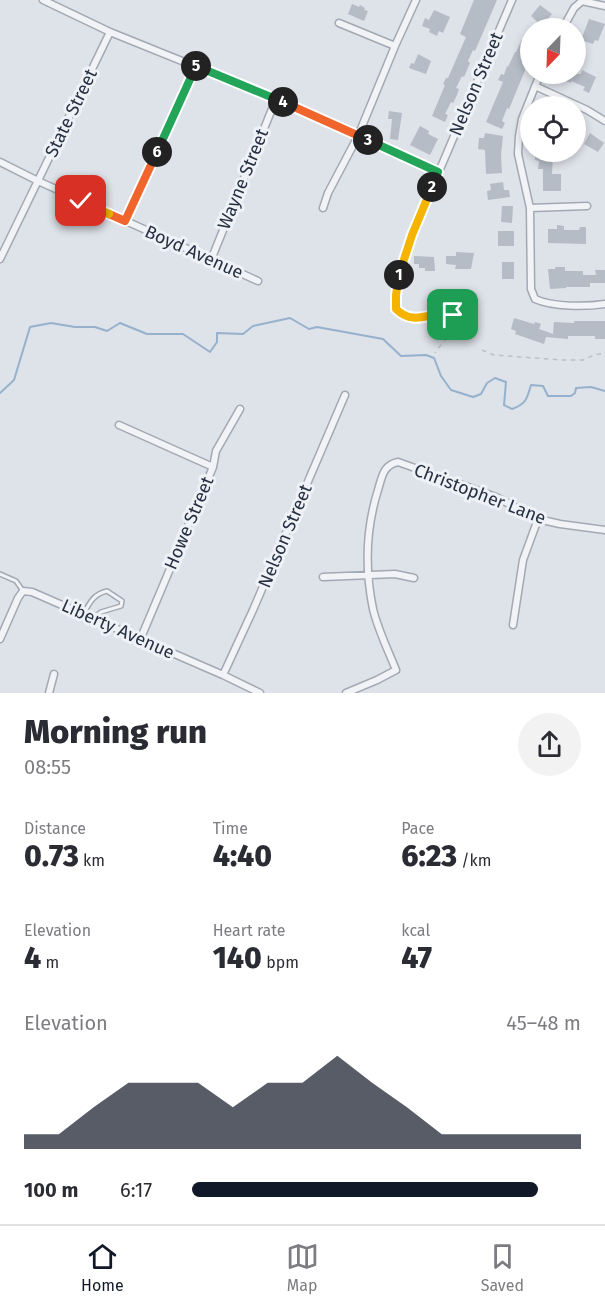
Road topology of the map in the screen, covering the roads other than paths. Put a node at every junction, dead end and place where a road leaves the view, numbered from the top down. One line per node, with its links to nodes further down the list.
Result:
1 (43, 0): 8 (street)
2 (416, 0): 9 (street)
3 (512, 0): 16 (street, Nelson Street)
4 (582, 1): 5 (street); 6 (street)
5 (605, 6)
6 (568, 18)
7 (339, 23): 9 (street)
8 (110, 32): 10 (street); 17 (street, State Street)
9 (395, 46): 14 (street)
10 (196, 66): 12 (street); 21 (street)
11 (535, 86): 13 (street); 20 (street)
12 (276, 99): 14 (street); 24 (street, Wayne Street)
13 (605, 121)
14 (358, 136): 16 (street); 19 (street)
15 (0, 162): 17 (street, Boyd Avenue)
16 (438, 172): 22 (street, Nelson Street)
17 (38, 181): 21 (street, Boyd Avenue); 23 (street, State Street)
18 (587, 206): 20 (street)
19 (323, 208)
20 (530, 208): 26 (street)
21 (125, 221): 24 (street, Boyd Avenue)
22 (412, 235)
23 (0, 259)
24 (211, 260): 25 (street, Boyd Avenue)
25 (258, 281)
26 (605, 304)
27 (345, 395): 44 (street, Nelson Street)
28 (240, 409): 30 (street, Howe Street)
29 (119, 425): 30 (street)
30 (213, 467): 42 (street, Howe Street)
31 (538, 519): 32 (street, Christopher Lane); 34 (street, Christopher Lane); 40 (street)
32 (605, 530)
33 (0, 574): 37 (lane)
34 (369, 574): 35 (street); 36 (street); 47 (street)
35 (323, 577)
36 (414, 578)
37 (23, 591): 38 (street, Liberty Avenue); 41 (street)
38 (83, 615): 39 (street, Liberty Avenue); 39 (lane)
39 (93, 619): 42 (street, Liberty Avenue)
40 (513, 625)
41 (0, 639)
42 (140, 639): 44 (street, Liberty Avenue)
43 (54, 674): 45 (street)
44 (223, 675): 46 (street, Liberty Avenue)
45 (49, 693)
46 (260, 693)
47 (346, 693)

